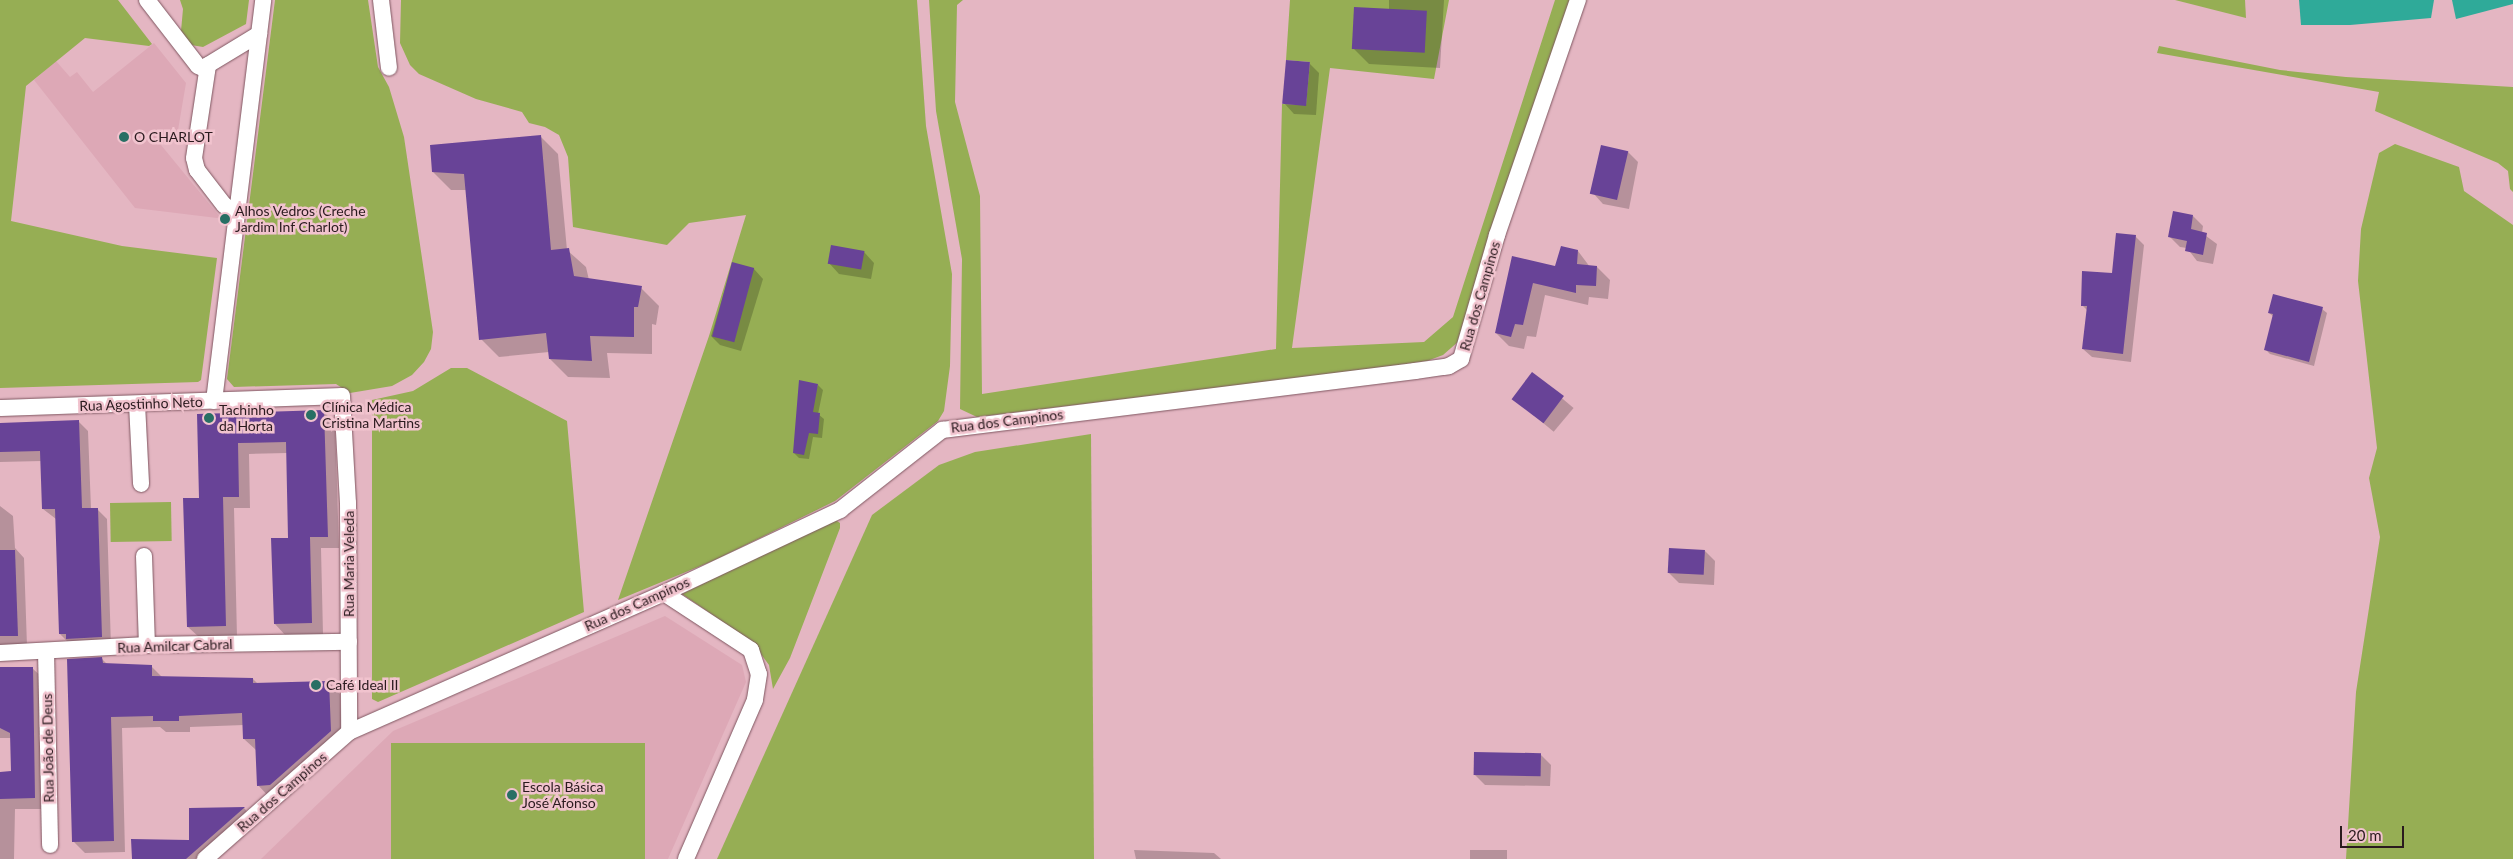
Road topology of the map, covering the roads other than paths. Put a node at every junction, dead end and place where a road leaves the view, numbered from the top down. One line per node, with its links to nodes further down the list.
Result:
1 (147, 0): 7 (street)
2 (263, 0): 5 (street)
3 (381, 0): 6 (street)
4 (1578, 0): 15 (street, Rua dos Campinos)
5 (259, 34): 7 (street); 8 (street)
6 (389, 68)
7 (207, 70): 8 (street)
8 (236, 215): 10 (street)
9 (342, 396): 10 (street, Rua Agostinho Neto); 16 (street, Rua Maria Veleda)
10 (214, 402): 11 (street, Rua Agostinho Neto)
11 (137, 404): 12 (street, Rua Agostinho Neto); 13 (street)
12 (0, 408)
13 (141, 484)
14 (144, 556): 17 (street)
15 (664, 594): 20 (street, Rua dos Campinos); 23 (street)
16 (349, 642): 17 (street, Rua Amilcar Cabral); 20 (street, Rua Maria Veleda)
17 (147, 645): 18 (street, Rua Amilcar Cabral)
18 (46, 651): 19 (street, Rua Amilcar Cabral); 21 (street, Rua João de Deus)
19 (0, 653)
20 (349, 732): 22 (street, Rua dos Campinos)
21 (50, 845)
22 (205, 859)
23 (686, 859)

